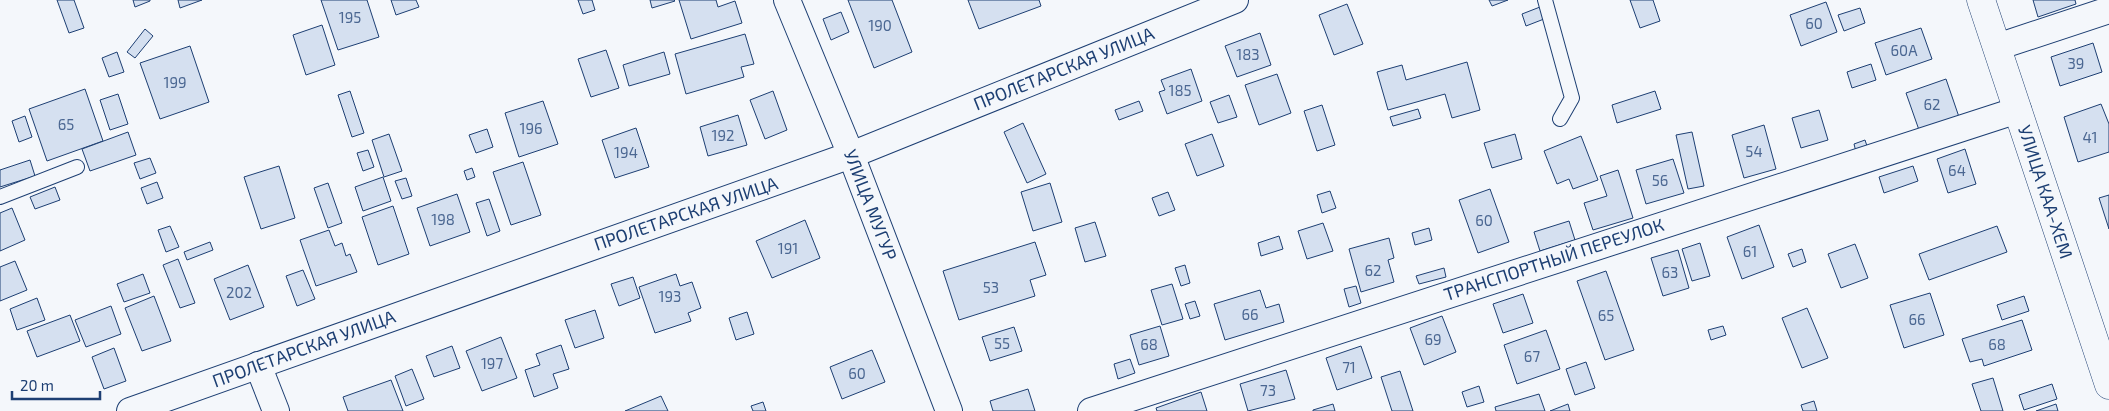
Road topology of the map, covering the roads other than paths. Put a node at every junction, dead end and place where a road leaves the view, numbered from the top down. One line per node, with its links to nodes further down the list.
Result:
1 (787, 0): 9 (street, УЛИЦА МУГУР)
2 (1235, 0): 9 (street, ПРОЛЕТАРСКАЯ УЛИЦА)
3 (1545, 0): 8 (lane)
4 (1981, 0): 6 (street, УЛИЦА КАА-ХЕМ)
5 (2109, 10): 6 (street)
6 (1997, 47): 7 (street, УЛИЦА КАА-ХЕМ)
7 (2018, 110): 13 (street, УЛИЦА КАА-ХЕМ); 17 (street, ТРАНСПОРТНЫЙ ПЕРЕУЛОК)
8 (1560, 119)
9 (851, 155): 12 (street, ПРОЛЕТАРСКАЯ УЛИЦА); 16 (street, УЛИЦА МУГУР)
10 (77, 167): 11 (lane)
11 (0, 197)
12 (258, 365): 14 (street, ПРОЛЕТАРСКАЯ УЛИЦА); 15 (street)
13 (2109, 385)
14 (130, 411)
15 (276, 411)
16 (949, 411)
17 (1091, 411)

